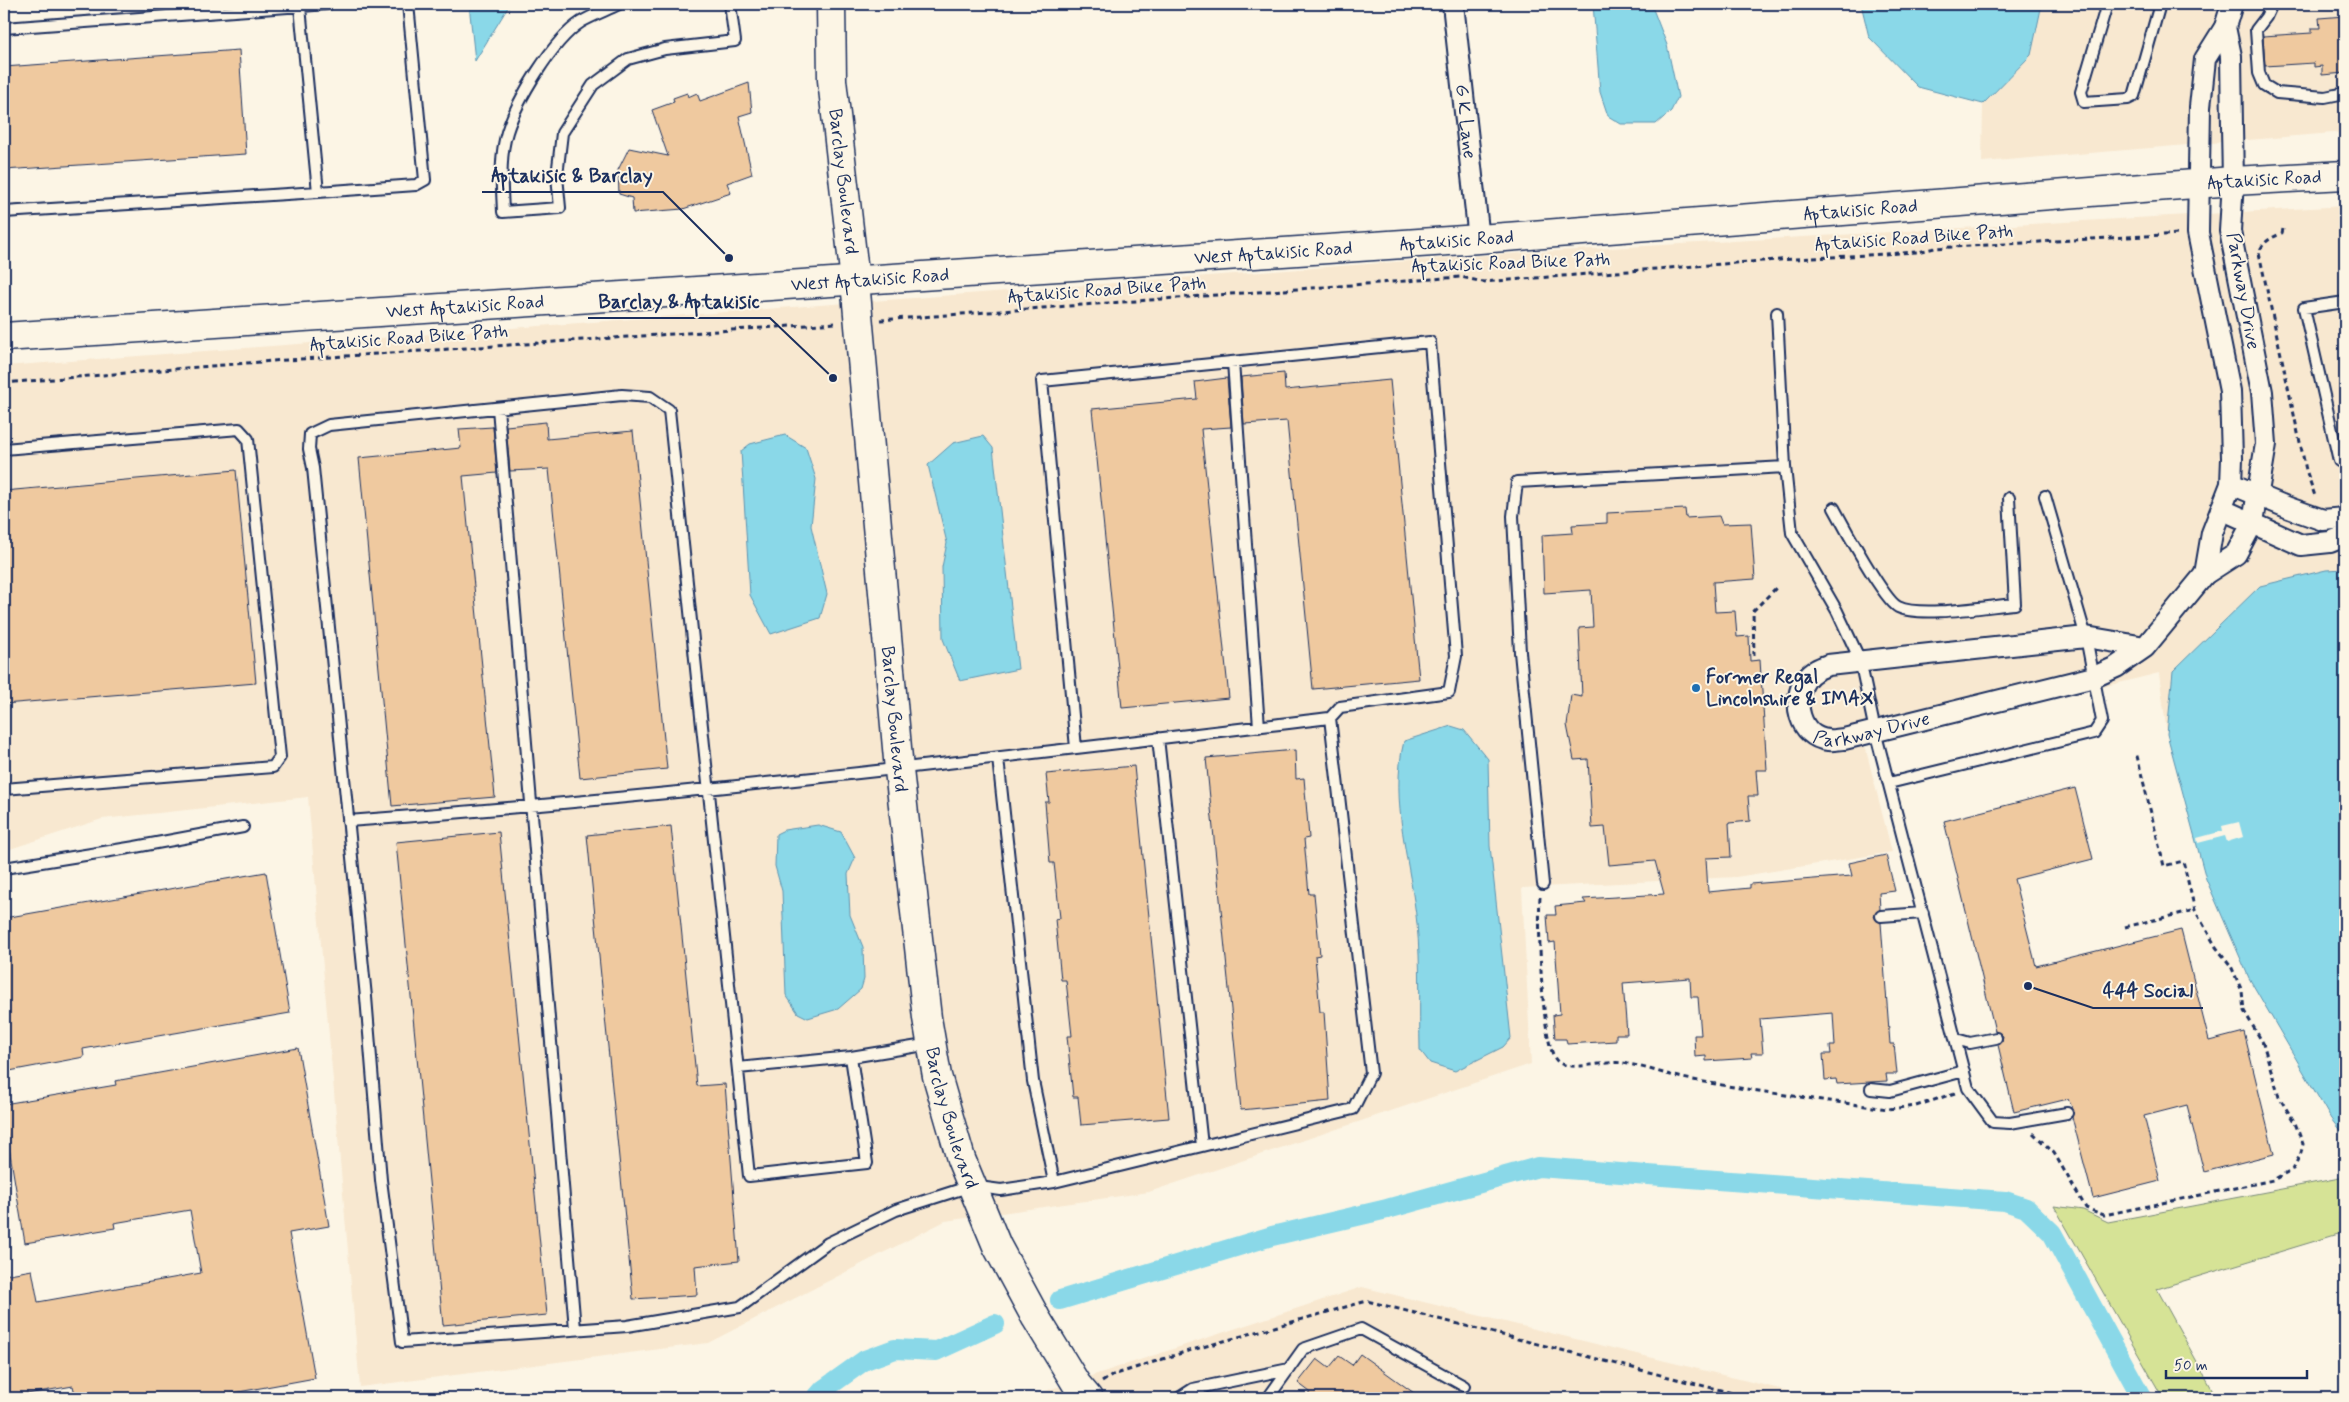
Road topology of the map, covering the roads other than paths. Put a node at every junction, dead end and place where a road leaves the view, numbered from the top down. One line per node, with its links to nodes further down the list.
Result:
1 (328, 4): 11 (lane)
2 (408, 4): 18 (lane)
3 (619, 4): 4 (lane)
4 (730, 4)
5 (830, 4): 22 (main road, Barclay Boulevard)
6 (1453, 4): 20 (street, G K Lane)
7 (2107, 4): 8 (lane)
8 (2160, 4)
9 (2232, 4): 12 (street, Parkway Drive)
10 (2272, 4): 14 (lane)
11 (300, 7): 13 (lane); 18 (lane)
12 (2225, 27): 16 (street, Parkway Drive); 17 (street, Parkway Drive)
13 (4, 28)
14 (2345, 93)
15 (2345, 175): 16 (main road, Aptakisic Road)
16 (2233, 181): 17 (main road, Aptakisic Road); 32 (street, Parkway Drive)
17 (2198, 184): 20 (main road, Aptakisic Road); 31 (street, Parkway Drive)
18 (318, 192): 19 (lane)
19 (4, 212)
20 (1479, 239): 21 (main road, Aptakisic Road)
21 (1377, 244): 22 (main road, West Aptakisic Road)
22 (855, 281): 25 (main road, West Aptakisic Road); 51 (main road, Barclay Boulevard)
23 (2345, 302): 29 (lane)
24 (1777, 312): 30 (lane)
25 (4, 337)
26 (1233, 362): 45 (lane); 46 (lane); 49 (lane)
27 (498, 408): 53 (lane); 55 (lane); 56 (lane)
28 (4, 449): 54 (lane)
29 (2345, 460)
30 (1784, 467): 43 (lane); 59 (lane)
31 (2231, 484): 32 (street); 36 (street, Parkway Drive)
32 (2258, 494): 37 (street); 38 (street, Parkway Drive)
33 (2045, 496): 41 (lane)
34 (2009, 498): 35 (lane)
35 (1834, 508)
36 (2222, 509): 38 (street); 40 (street, Parkway Drive)
37 (2345, 518)
38 (2253, 522): 39 (street); 40 (street, Parkway Drive)
39 (2345, 536)
40 (2205, 574): 42 (street, Parkway Drive)
41 (2086, 637): 42 (street, Parkway Drive); 43 (street, Parkway Drive); 44 (lane)
42 (2144, 647): 44 (street, Parkway Drive)
43 (1860, 660): 47 (lane); 47 (street, Parkway Drive)
44 (2094, 677): 47 (street, Parkway Drive); 52 (lane)
45 (1330, 718): 46 (lane); 70 (lane)
46 (1259, 726): 48 (lane)
47 (1875, 730): 52 (lane)
48 (1158, 738): 49 (lane); 70 (lane)
49 (1076, 748): 50 (lane)
50 (998, 758): 51 (lane); 71 (lane)
51 (899, 770): 53 (lane); 64 (main road, Barclay Boulevard)
52 (1889, 783): 60 (lane)
53 (709, 788): 55 (lane); 66 (lane)
54 (4, 789)
55 (531, 808): 56 (lane); 73 (lane)
56 (348, 821): 73 (lane)
57 (243, 826): 58 (lane)
58 (4, 868)
59 (1543, 884)
60 (1923, 913): 61 (lane); 63 (lane)
61 (1881, 916)
62 (1996, 1038): 63 (lane)
63 (1956, 1039): 67 (lane)
64 (932, 1044): 65 (lane); 72 (main road, Barclay Boulevard)
65 (851, 1057): 66 (lane); 66 (lane)
66 (738, 1068)
67 (1964, 1072): 68 (lane); 69 (lane)
68 (1871, 1089)
69 (2067, 1113)
70 (1202, 1146): 71 (lane)
71 (1054, 1182): 72 (lane)
72 (971, 1186): 73 (lane); 77 (main road, Barclay Boulevard)
73 (575, 1329)
74 (1289, 1369): 75 (lane); 76 (lane); 80 (lane)
75 (1464, 1386)
76 (1193, 1389): 78 (lane); 79 (lane)
77 (1088, 1398)
78 (1179, 1398)
79 (1204, 1398)
80 (1268, 1398)

